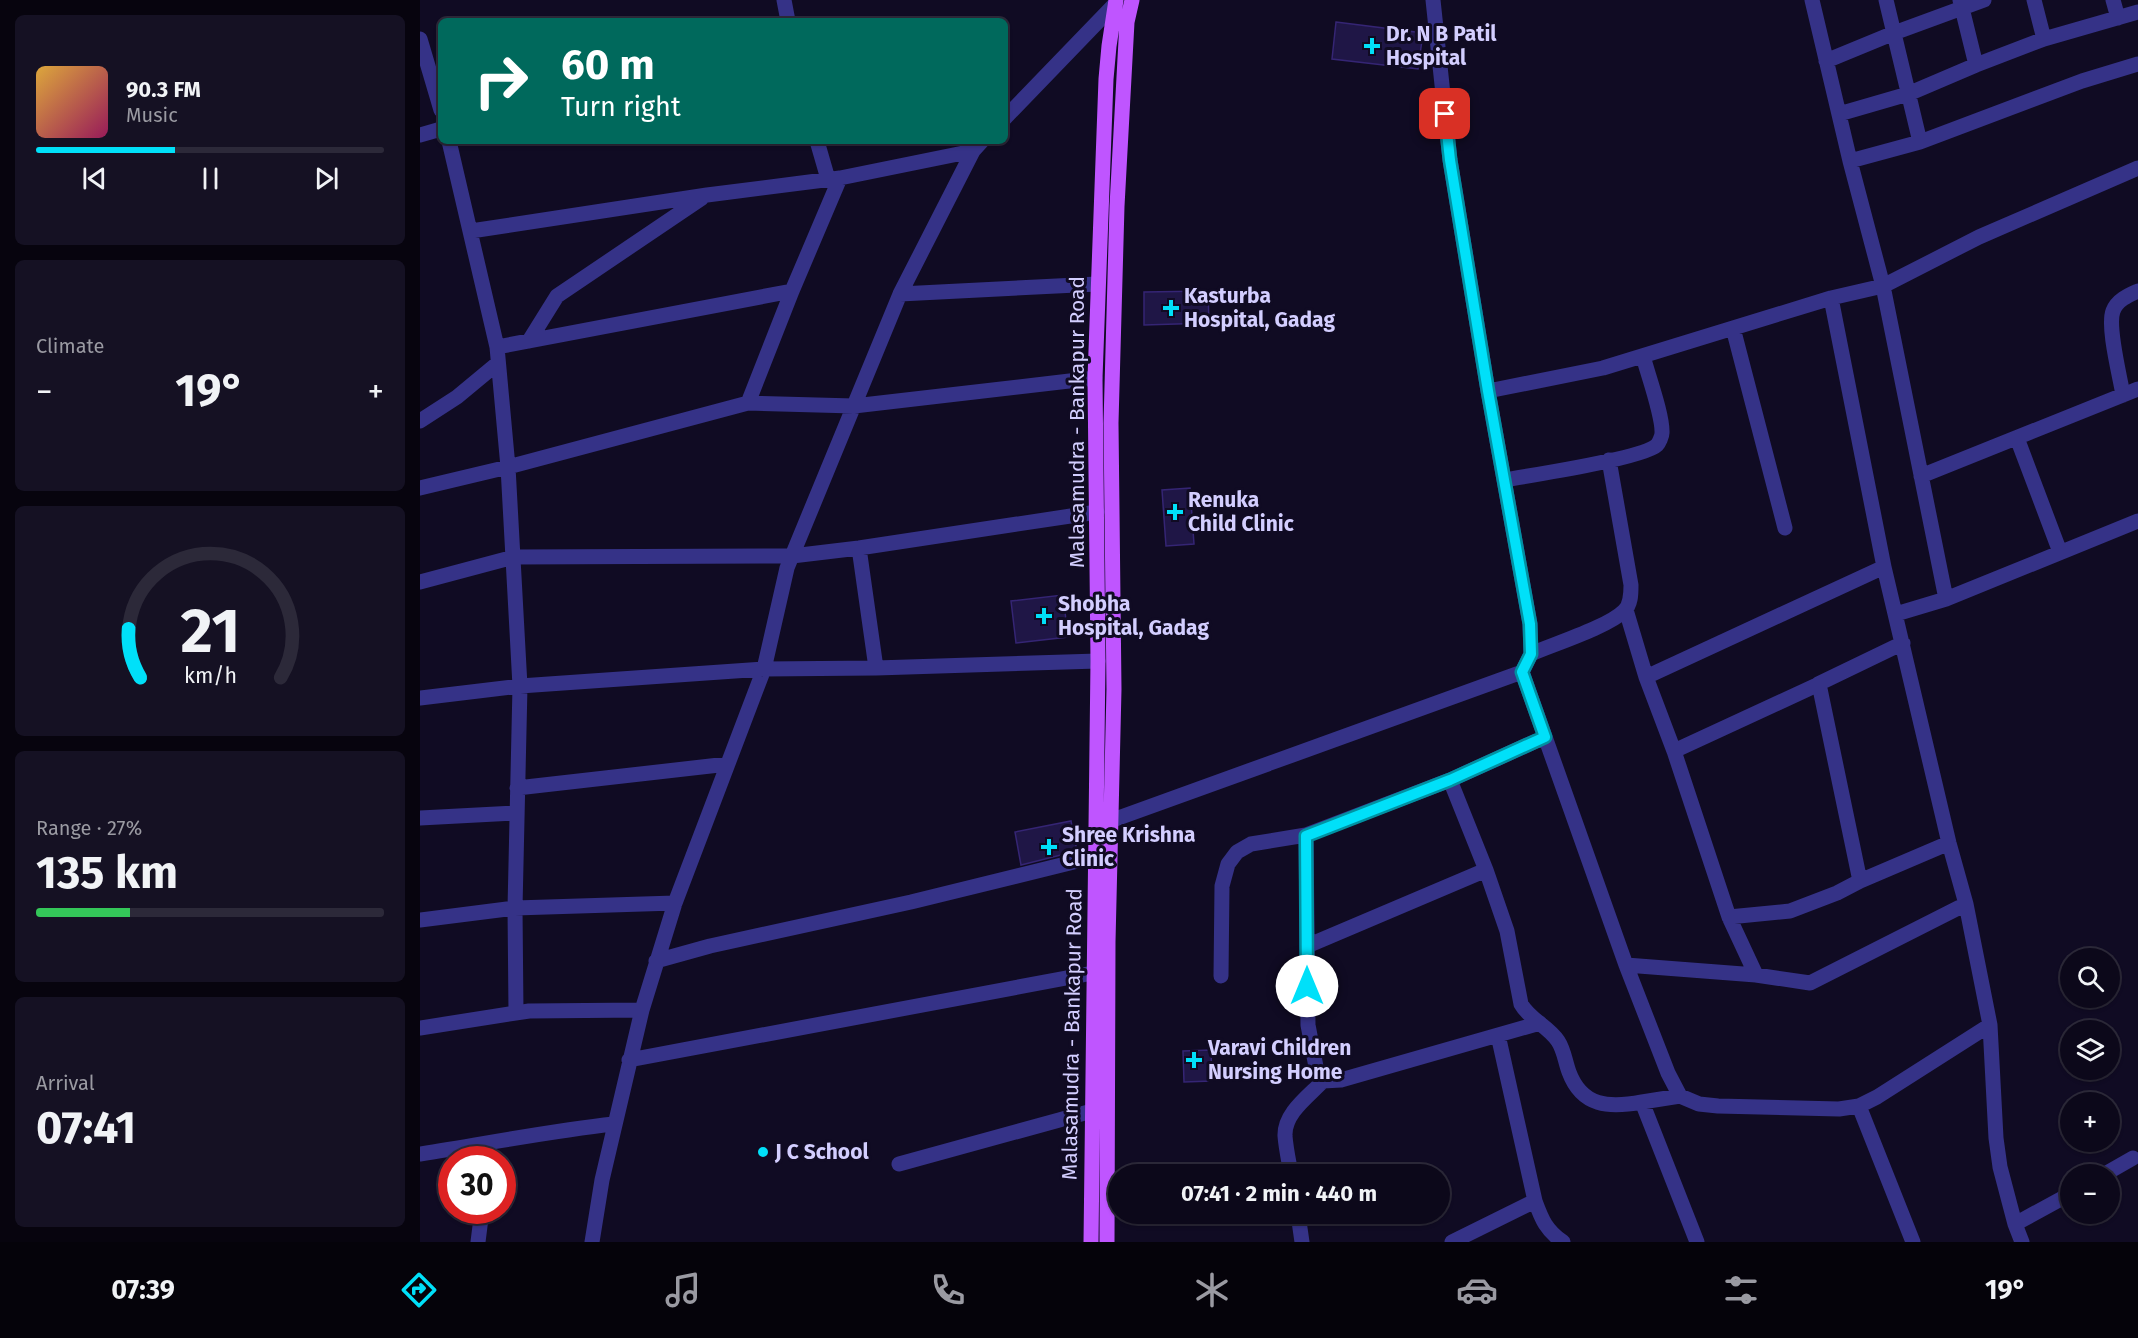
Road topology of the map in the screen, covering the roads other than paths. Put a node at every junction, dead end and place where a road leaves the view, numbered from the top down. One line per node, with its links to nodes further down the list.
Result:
1 (784, 0): 12 (street)
2 (1132, 0): 87 (main road)
3 (1433, 0): 47 (street)
4 (1812, 0): 17 (street)
5 (1886, 0): 14 (street)
6 (1983, 0): 10 (street)
7 (2034, 0): 16 (street)
8 (2113, 0): 13 (street)
9 (1115, 2): 23 (street); 35 (main road, Malasamudra - Bankapur Road)
10 (1961, 4): 14 (street); 19 (street)
11 (2138, 12): 13 (street)
12 (787, 18)
13 (2118, 18): 16 (street)
14 (1894, 33): 17 (street); 20 (street)
15 (420, 39): 21 (street)
16 (2044, 39): 19 (street)
17 (1826, 61): 22 (street)
18 (2138, 64): 26 (street)
19 (1976, 65): 20 (street)
20 (1908, 94): 22 (street); 26 (street)
21 (438, 100)
22 (1839, 114): 30 (street)
23 (1008, 115)
24 (438, 130): 25 (street)
25 (420, 135)
26 (1920, 142): 30 (street)
27 (450, 144): 34 (street)
28 (818, 144): 32 (street)
29 (978, 146): 32 (street); 39 (street)
30 (1850, 161): 36 (street)
31 (2138, 168): 36 (street)
32 (834, 178): 33 (street); 37 (street)
33 (707, 195): 34 (street); 42 (street)
34 (471, 231): 43 (street)
35 (1097, 284): 39 (street); 46 (main road, Malasamudra - Bankapur Road)
36 (1883, 286): 40 (street); 55 (street)
37 (792, 291): 42 (street); 49 (street)
38 (2138, 291): 48 (street)
39 (900, 294): 50 (street)
40 (1831, 298): 41 (street); 65 (street)
41 (1733, 328): 44 (street); 60 (street)
42 (529, 341): 43 (street)
43 (496, 347): 45 (street)
44 (1642, 357): 47 (street); 53 (street)
45 (498, 363): 51 (street); 54 (street)
46 (1095, 378): 50 (street); 58 (main road, Malasamudra - Bankapur Road)
47 (1488, 391): 56 (street)
48 (2131, 392): 52 (street)
49 (748, 403): 50 (street); 54 (street)
50 (854, 406): 63 (street)
51 (420, 421)
52 (2017, 438): 55 (street); 62 (street)
53 (1610, 460): 56 (street); 68 (street)
54 (508, 467): 57 (street); 64 (street)
55 (1921, 476): 67 (street)
56 (1504, 480): 71 (street)
57 (420, 488)
58 (1097, 512): 61 (street); 72 (main road, Malasamudra - Bankapur Road)
59 (2138, 520): 62 (street)
60 (1785, 528)
61 (859, 548): 63 (street); 73 (street)
62 (2060, 552): 67 (street)
63 (792, 556): 64 (street); 74 (street)
64 (514, 557): 66 (street); 78 (street)
65 (1884, 567): 69 (street); 76 (street)
66 (420, 582)
67 (1946, 599): 69 (street)
68 (1626, 610): 71 (street); 76 (street)
69 (1896, 614): 70 (street)
70 (1903, 643): 77 (street); 89 (street)
71 (1531, 654): 75 (street)
72 (1098, 661): 73 (street); 90 (main road, Malasamudra - Bankapur Road)
73 (876, 668): 74 (street)
74 (764, 669): 78 (street); 82 (street)
75 (1522, 672): 80 (street); 87 (street)
76 (1646, 677): 81 (street)
77 (1818, 684): 81 (street); 92 (street)
78 (520, 686): 79 (street); 84 (street)
79 (420, 698)
80 (1545, 737): 83 (street); 100 (street)
81 (1674, 751): 96 (street)
82 (728, 764): 84 (street); 93 (street)
83 (1450, 780): 88 (street); 91 (street)
84 (517, 788): 85 (street)
85 (517, 813): 86 (street); 95 (street)
86 (420, 818)
87 (1110, 821): 131 (main road)
88 (1306, 836): 98 (street); 103 (street)
89 (1948, 843): 92 (street); 94 (street)
90 (1094, 857): 99 (street); 101 (main road, Malasamudra - Bankapur Road)
91 (1486, 870): 98 (street); 106 (street)
92 (1860, 881): 96 (street)
93 (675, 903): 95 (street); 99 (street)
94 (1966, 904): 102 (street); 107 (street)
95 (515, 908): 97 (street); 105 (street)
96 (1729, 917): 102 (street)
97 (420, 920)
98 (1307, 946): 111 (street)
99 (656, 961): 104 (street)
100 (1626, 965): 102 (street); 112 (street)
101 (1093, 973): 110 (street); 115 (main road, Malasamudra - Bankapur Road)
102 (1756, 975)
103 (1221, 976)
104 (642, 1010): 105 (street); 110 (street)
105 (516, 1013): 108 (street)
106 (1540, 1023): 109 (street); 113 (street)
107 (1990, 1025): 114 (street); 127 (street)
108 (420, 1028)
109 (1498, 1035): 111 (street); 124 (street)
110 (629, 1060): 116 (street)
111 (1323, 1081): 121 (street)
112 (1680, 1096): 113 (street); 114 (street)
113 (1642, 1102): 135 (street)
114 (1859, 1106): 136 (street)
115 (1092, 1111): 120 (street); 130 (main road, Malasamudra - Bankapur Road)
116 (614, 1124): 117 (street); 129 (street)
117 (491, 1144): 118 (street)
118 (420, 1154)
119 (2133, 1158): 122 (street)
120 (898, 1164)
121 (1290, 1164)
122 (2120, 1165)
123 (2060, 1199): 127 (street)
124 (1535, 1201): 133 (street); 134 (street)
125 (480, 1224): 128 (street)
126 (1299, 1224): 132 (street)
127 (2015, 1224): 137 (street)
128 (478, 1242)
129 (592, 1242)
130 (1091, 1242)
131 (1107, 1242)
132 (1302, 1242)
133 (1452, 1242)
134 (1563, 1242)
135 (1697, 1242)
136 (1913, 1242)
137 (2022, 1242)

